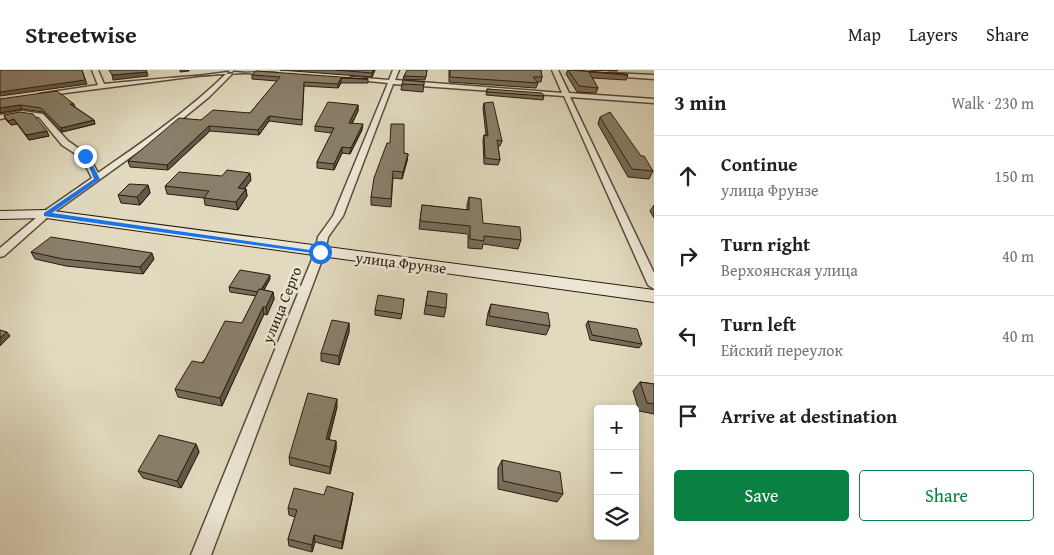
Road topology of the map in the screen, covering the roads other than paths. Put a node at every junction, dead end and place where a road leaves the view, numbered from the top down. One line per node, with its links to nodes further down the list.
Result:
1 (95, 70): 12 (street)
2 (161, 70): 9 (street)
3 (233, 70): 7 (street); 9 (street); 17 (street)
4 (556, 70): 5 (street); 14 (street)
5 (566, 71)
6 (605, 73): 10 (street)
7 (283, 74)
8 (394, 76): 11 (street); 14 (street); 20 (street, улица Серго)
9 (167, 77): 12 (street)
10 (654, 77)
11 (342, 78)
12 (101, 85): 13 (street)
13 (38, 94)
14 (566, 94): 15 (street); 22 (street)
15 (654, 101)
16 (0, 117): 17 (street)
17 (97, 179): 18 (street)
18 (46, 214): 19 (street, улица Фрунзе); 20 (street, улица Фрунзе); 21 (street)
19 (0, 215)
20 (320, 252): 23 (street, улица Фрунзе); 24 (street, улица Серго)
21 (0, 254)
22 (654, 285)
23 (654, 296)
24 (201, 555)

